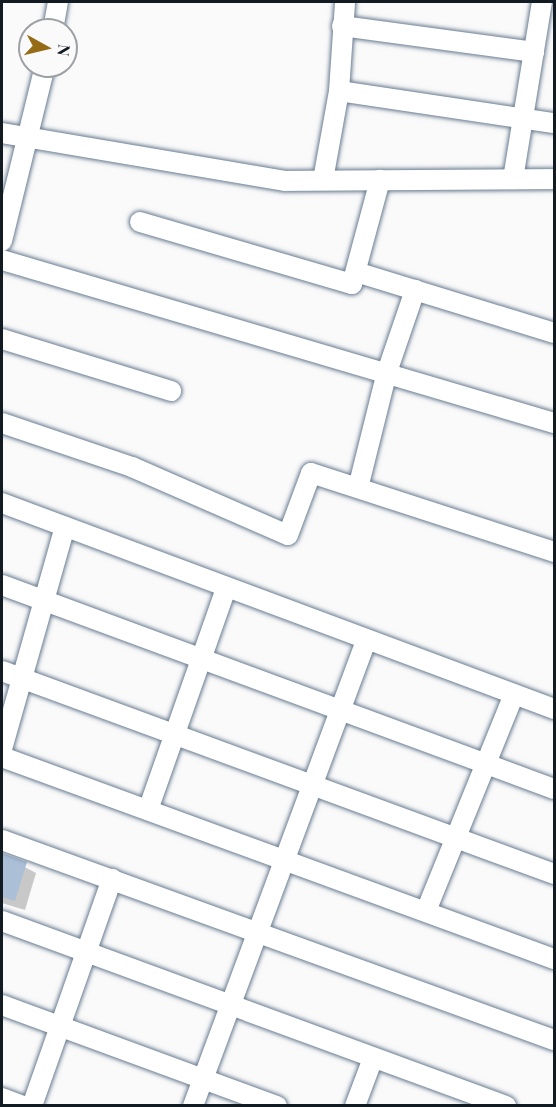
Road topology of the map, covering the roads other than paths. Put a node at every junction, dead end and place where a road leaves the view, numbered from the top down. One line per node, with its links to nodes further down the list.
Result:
1 (58, 2): 4 (street)
2 (345, 2): 5 (street)
3 (542, 2): 6 (street)
4 (55, 18)
5 (342, 26): 6 (street); 8 (street)
6 (541, 46): 9 (street)
7 (43, 78): 12 (street)
8 (339, 90): 9 (street); 15 (street)
9 (523, 118): 10 (street); 13 (street)
10 (555, 123)
11 (2, 133): 12 (street)
12 (31, 138): 15 (street); 18 (street)
13 (513, 179): 14 (street); 16 (street)
14 (555, 179)
15 (323, 180): 16 (street)
16 (380, 180): 20 (street)
17 (140, 222): 20 (street)
18 (2, 241)
19 (2, 260): 24 (street)
20 (356, 272): 21 (street)
21 (415, 290): 22 (street); 24 (street)
22 (555, 333)
23 (2, 339): 25 (street)
24 (387, 372): 27 (street); 28 (street)
25 (171, 391)
26 (2, 423): 28 (street)
27 (555, 423)
28 (358, 488): 31 (street)
29 (2, 503): 30 (street)
30 (65, 527): 33 (street); 34 (street)
31 (555, 552)
32 (2, 585): 34 (street)
33 (226, 589): 35 (street); 36 (street)
34 (44, 602): 36 (street); 38 (street)
35 (366, 640): 39 (street); 41 (street)
36 (201, 662): 41 (street); 42 (street)
37 (2, 671): 38 (street)
38 (22, 678): 42 (street); 43 (street)
39 (514, 694): 40 (street); 45 (street)
40 (555, 709)
41 (339, 712): 45 (street); 46 (street)
42 (174, 736): 46 (street); 48 (street)
43 (2, 749)
44 (2, 757): 48 (street)
45 (485, 764): 47 (street); 50 (street)
46 (311, 788): 50 (street); 51 (street)
47 (555, 789)
48 (148, 810): 51 (street)
49 (2, 840): 53 (street)
50 (455, 840): 52 (street); 54 (street)
51 (285, 859): 54 (street); 56 (street)
52 (555, 874)
53 (112, 879): 56 (street); 57 (street)
54 (426, 911): 58 (street)
55 (2, 921): 57 (street)
56 (258, 932): 60 (street); 62 (street)
57 (86, 954): 60 (street); 61 (street)
58 (555, 959)
59 (2, 1005): 61 (street)
60 (230, 1007): 63 (street); 64 (street)
61 (60, 1027): 64 (street); 67 (street)
62 (555, 1040)
63 (373, 1058): 70 (street); 71 (street)
64 (203, 1079): 68 (street); 69 (street)
65 (2, 1098): 66 (street)
66 (23, 1106)
67 (32, 1106)
68 (193, 1106)
69 (277, 1106)
70 (355, 1106)
71 (506, 1106)

